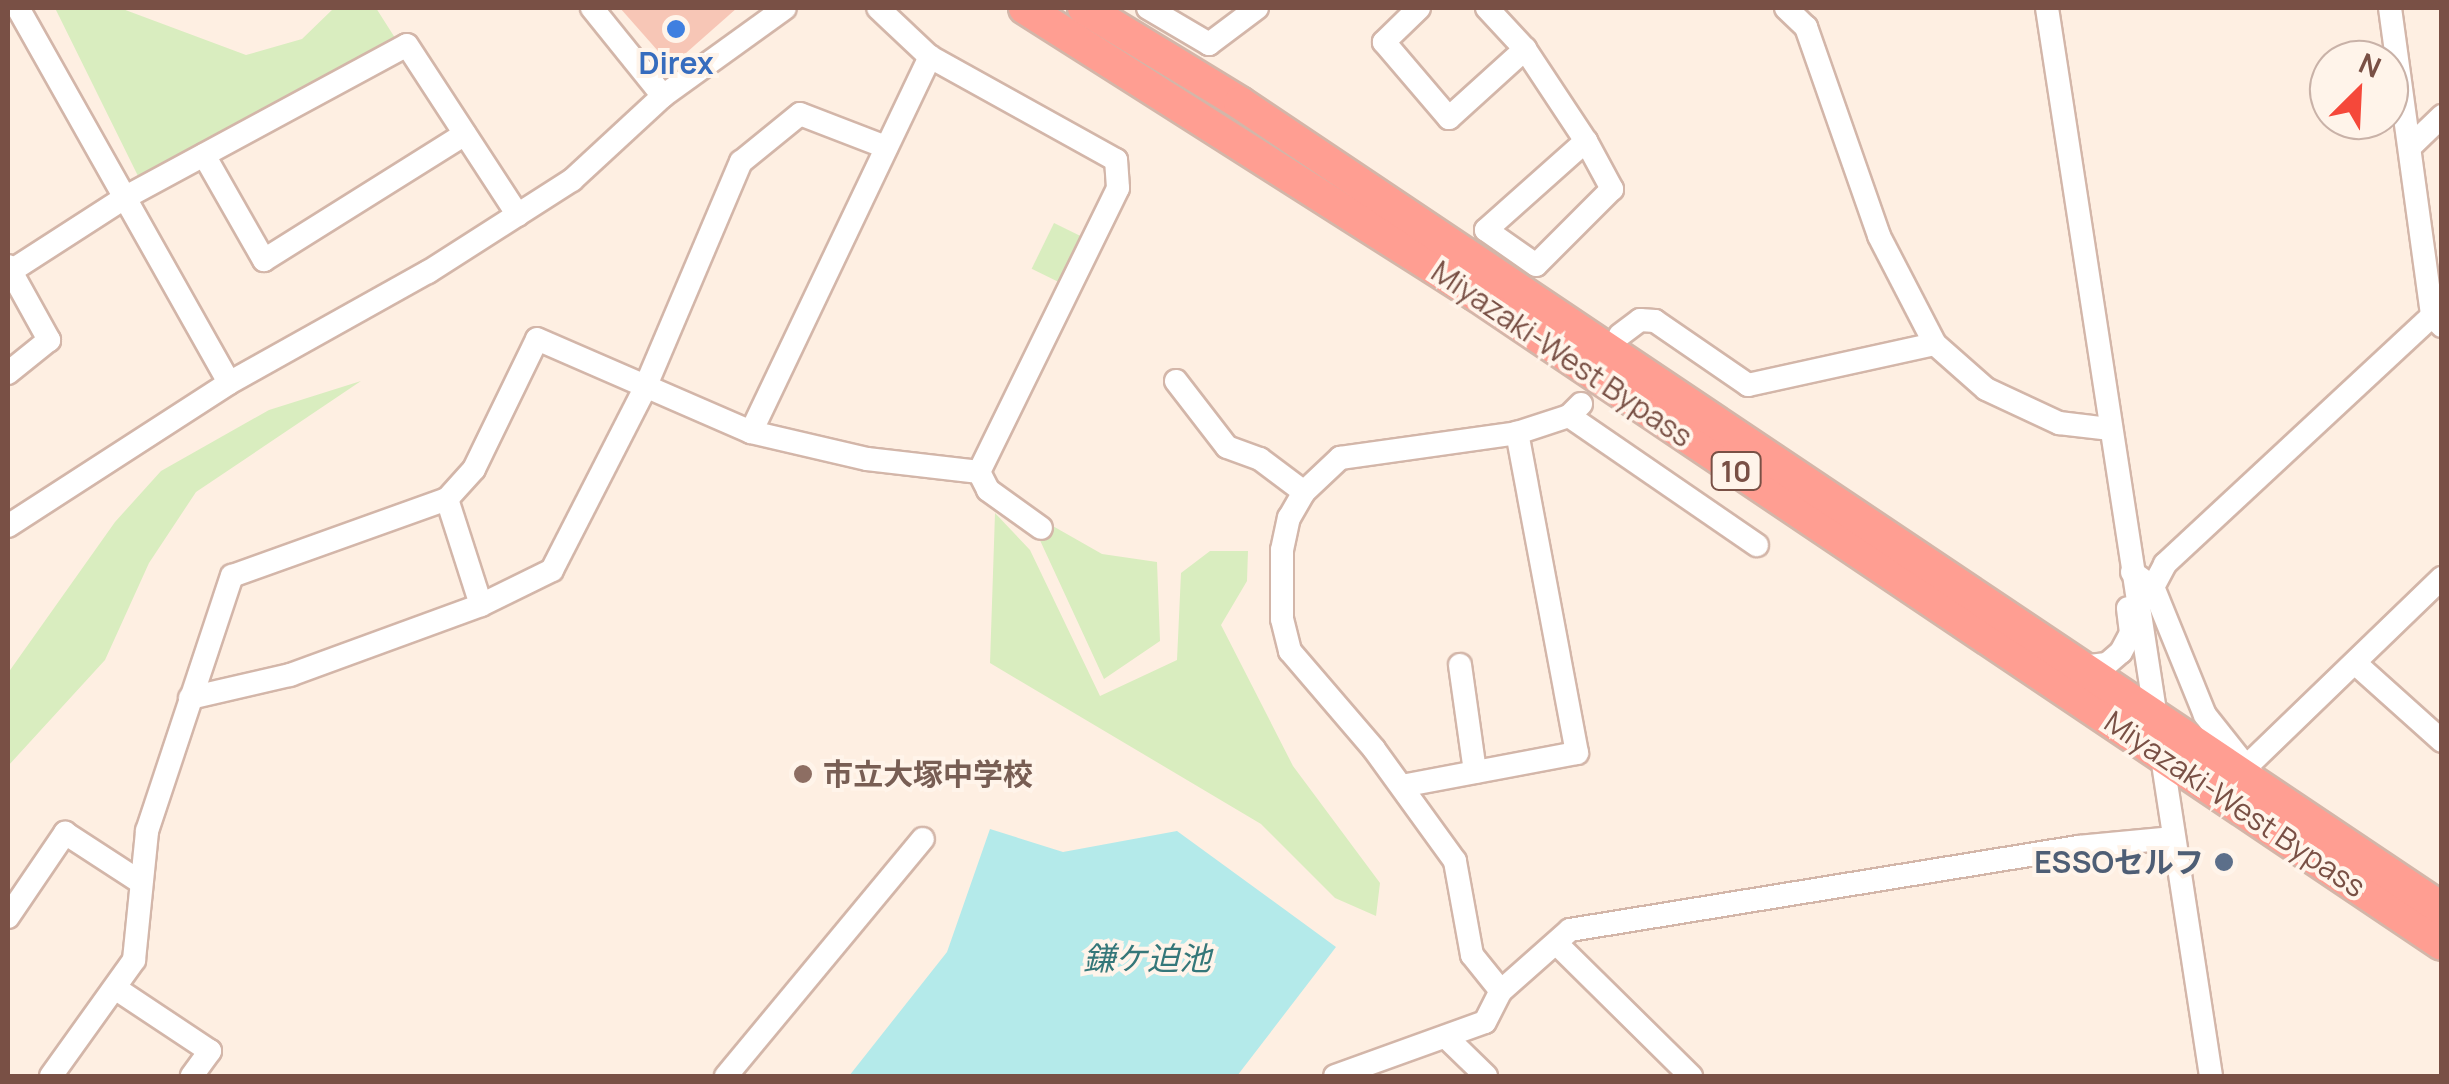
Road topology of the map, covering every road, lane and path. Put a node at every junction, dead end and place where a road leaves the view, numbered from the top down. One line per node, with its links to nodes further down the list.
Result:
1 (18, 8): 23 (street)
2 (592, 8): 16 (street)
3 (785, 8): 16 (street)
4 (878, 8): 15 (street)
5 (1025, 8): 50 (highway, Miyazaki-West Bypass / 10)
6 (1084, 8): 46 (highway, Miyazaki-West Bypass / 10)
7 (1148, 8): 8 (street)
8 (1257, 8)
9 (1419, 8): 14 (street)
10 (1786, 8): 28 (street)
11 (2047, 8): 33 (street)
12 (2390, 8): 20 (street)
13 (1491, 9): 14 (street)
14 (1525, 49): 19 (street)
15 (930, 57): 21 (street); 36 (street)
16 (664, 96): 24 (street)
17 (2442, 116): 20 (street)
18 (465, 134): 22 (street); 22 (street); 24 (street)
19 (1586, 141): 19 (street)
20 (2412, 145): 26 (street)
21 (883, 146): 32 (street); 34 (street)
22 (204, 154): 23 (street)
23 (126, 197): 25 (street); 31 (street)
24 (518, 215): 31 (street)
25 (9, 268): 29 (street)
26 (2437, 321): 44 (street)
27 (1620, 335): 28 (street)
28 (1934, 344): 33 (street)
29 (8, 373)
30 (1176, 381): 37 (street)
31 (229, 383): 39 (street)
32 (644, 390): 34 (street); 38 (street); 45 (street)
33 (2109, 429): 42 (street)
34 (751, 432): 36 (street)
35 (1516, 433): 37 (street); 41 (street); 52 (street)
36 (979, 472): 40 (street)
37 (1304, 492): 54 (street)
38 (447, 499): 45 (street); 49 (street)
39 (8, 526)
40 (1041, 528)
41 (1757, 545)
42 (2133, 570): 44 (street); 46 (street); 50 (street)
43 (2442, 578): 47 (street)
44 (2153, 588): 53 (street)
45 (481, 605): 49 (street)
46 (2071, 660): 50 (highway, Miyazaki-West Bypass / 10)
47 (2355, 663): 51 (street); 53 (street)
48 (1460, 665): 52 (street)
49 (190, 698): 57 (street)
50 (2161, 738): 53 (highway, Miyazaki-West Bypass / 10); 55 (street); 60 (highway, Miyazaki-West Bypass / 10)
51 (2442, 742)
52 (1475, 772): 54 (street)
53 (2257, 779): 58 (highway, Miyazaki-West Bypass / 10)
54 (1402, 786): 63 (street)
55 (2171, 838): 61 (street); 71 (street)
56 (923, 839): 67 (street)
57 (139, 881): 59 (street); 62 (street)
58 (2442, 909)
59 (8, 917)
60 (2442, 944)
61 (1558, 945): 63 (street); 70 (street)
62 (115, 988): 65 (street); 66 (street)
63 (1502, 991): 64 (street)
64 (1448, 1040): 68 (street); 69 (street)
65 (51, 1076)
66 (192, 1076)
67 (726, 1076)
68 (1334, 1076)
69 (1486, 1076)
70 (1691, 1076)
71 (2211, 1076)

